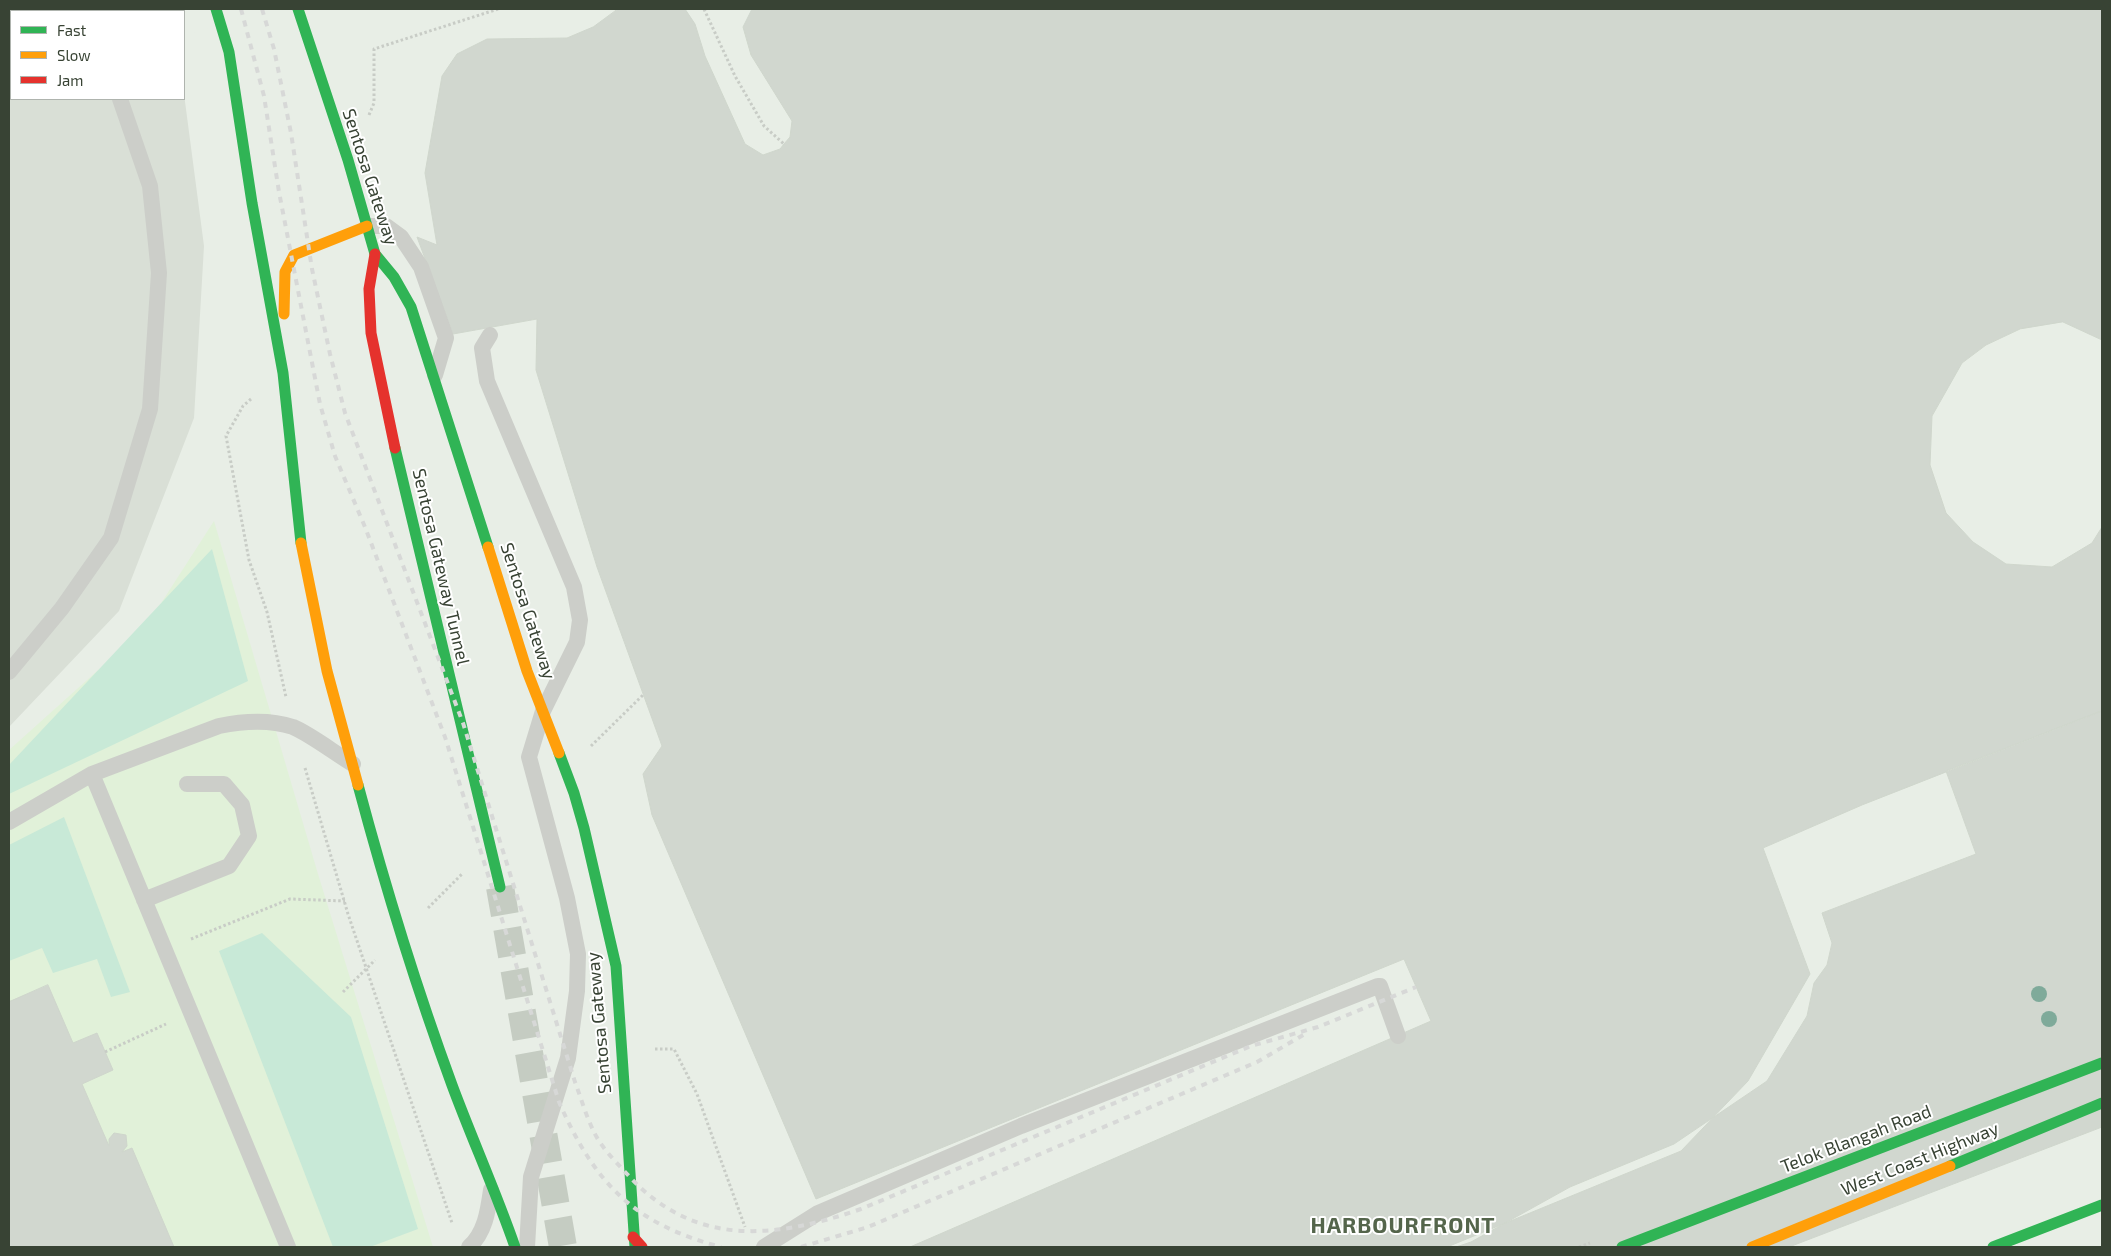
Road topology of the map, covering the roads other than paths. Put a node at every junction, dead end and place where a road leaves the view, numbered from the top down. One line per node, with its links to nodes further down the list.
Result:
1 (216, 9): 7 (main road)
2 (298, 9): 4 (main road, Sentosa Gateway)
3 (121, 101): 9 (lane)
4 (367, 226): 5 (main road, Sentosa Gateway); 7 (main road); 8 (lane)
5 (375, 254): 8 (main road, Sentosa Gateway); 15 (main road, Sentosa Gateway Tunnel)
6 (490, 335): 10 (lane)
7 (283, 373): 11 (main road)
8 (434, 379): 10 (main road, Sentosa Gateway)
9 (9, 672)
10 (542, 710): 22 (main road, Sentosa Gateway); 26 (lane)
11 (353, 764): 12 (lane); 20 (main road)
12 (92, 774): 14 (lane); 16 (lane)
13 (187, 784): 16 (lane)
14 (9, 822)
15 (500, 886)
16 (144, 900): 23 (lane)
17 (1398, 1036): 28 (lane)
18 (2102, 1063): 29 (main road, Telok Blangah Road)
19 (2102, 1103): 30 (main road, West Coast Highway)
20 (492, 1182): 24 (lane); 25 (main road)
21 (2102, 1205): 31 (main road)
22 (634, 1242): 27 (main road)
23 (288, 1247)
24 (469, 1247)
25 (515, 1247)
26 (528, 1247)
27 (642, 1247)
28 (764, 1247)
29 (1622, 1247)
30 (1752, 1247)
31 (1993, 1247)

